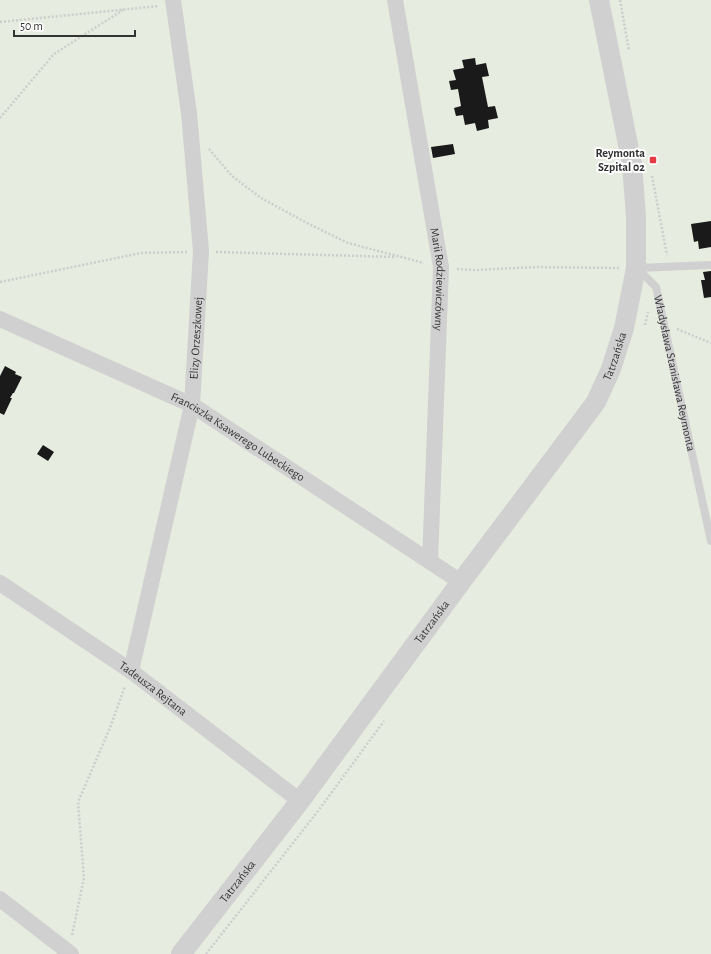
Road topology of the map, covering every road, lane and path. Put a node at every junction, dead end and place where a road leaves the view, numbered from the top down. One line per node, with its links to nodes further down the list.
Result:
1 (395, 0): 11 (street, Marii Rodziewiczówny)
2 (599, 0): 12 (street)
3 (173, 2): 4 (path); 8 (street, Elizy Orzeszkowej)
4 (125, 9): 5 (path); 6 (path)
5 (0, 22)
6 (0, 118)
7 (207, 147): 9 (path)
8 (201, 251): 9 (path); 13 (path); 17 (street, Elizy Orzeszkowej)
9 (401, 258): 11 (path)
10 (711, 266): 12 (lane)
11 (441, 267): 12 (path); 19 (street, Marii Rodziewiczówny)
12 (636, 268): 15 (lane, Władysława Stanisława Reymonta); 20 (street, Tatrzańska)
13 (0, 282)
14 (0, 319): 17 (street, Franciszka Ksawerego Lubeckiego)
15 (665, 324): 16 (path); 18 (lane, Władysława Stanisława Reymonta)
16 (711, 343)
17 (192, 405): 19 (street, Franciszka Ksawerego Lubeckiego); 22 (street, Elizy Orzeszkowej)
18 (711, 541)
19 (430, 562): 20 (street, Franciszka Ksawerego Lubeckiego)
20 (460, 582): 23 (street, Tatrzańska)
21 (0, 583): 22 (street, Tadeusza Rejtana)
22 (131, 671): 23 (street, Tadeusza Rejtana); 25 (path)
23 (300, 801): 26 (street, Tatrzańska)
24 (0, 899): 25 (street)
25 (70, 953)
26 (181, 954)

